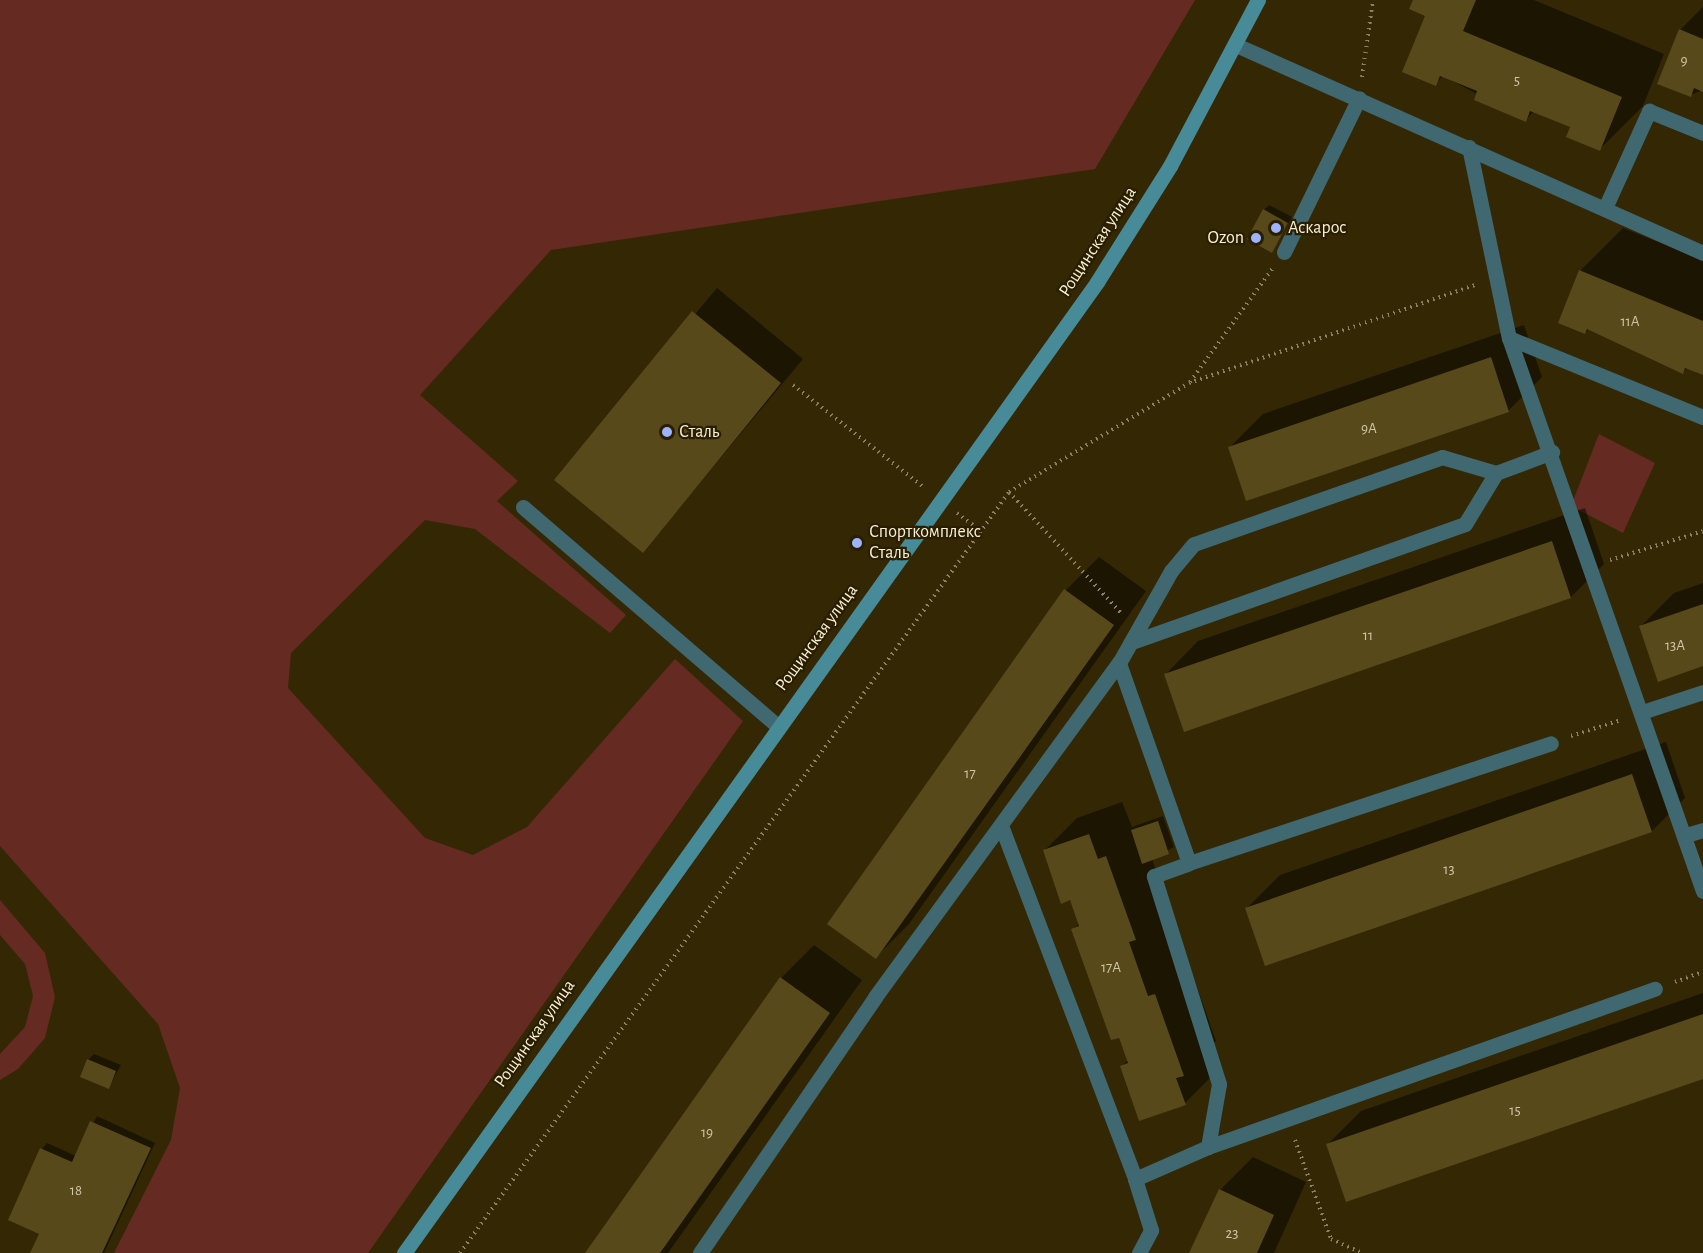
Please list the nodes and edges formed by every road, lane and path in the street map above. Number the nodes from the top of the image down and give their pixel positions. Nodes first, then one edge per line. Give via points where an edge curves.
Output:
1 (1258, 0) edge
2 (1373, 0) edge
3 (1236, 45) junction
4 (1359, 98) junction
5 (1703, 133) edge
6 (1469, 147) junction
7 (1605, 208) junction
8 (1284, 252) joint
9 (1703, 253) edge
10 (1496, 278) junction
11 (1509, 338) junction
12 (1189, 382) junction
13 (793, 385) dead end
14 (1703, 417) edge
15 (1552, 452) junction
16 (1496, 473) junction
17 (1009, 492) junction
18 (940, 500) junction
19 (523, 507) dead end
20 (981, 531) junction
21 (1703, 531) edge
22 (1592, 566) junction
23 (1135, 637) junction
24 (1119, 663) junction
25 (1703, 692) edge
26 (1642, 712) junction
27 (778, 726) junction
28 (1551, 743) joint
29 (1002, 828) junction
30 (1703, 830) edge
31 (1686, 836) junction
32 (1189, 863) junction
33 (1703, 891) edge
34 (1703, 972) edge
35 (1655, 988) joint
36 (1287, 1119) junction
37 (1208, 1148) junction
38 (1135, 1179) junction
39 (404, 1253) edge
40 (460, 1253) edge
41 (700, 1253) edge
42 (1139, 1253) edge
43 (1363, 1253) edge

1 - 3 main road, Рощинская улица
2 - 4 path
3 - 4 street
3 - 18 main road, Рощинская улица via 1170,166 1096,282
4 - 6 street
4 - 8 street
5 - 7 street via 1649,111
6 - 7 street
6 - 10 street
7 - 9 street
8 - 12 path
10 - 11 street
10 - 12 path
11 - 14 street
11 - 15 street
12 - 17 path
13 - 18 path
15 - 16 street
15 - 22 street
16 - 23 street via 1465,524
16 - 23 street via 1442,457 1194,544 1171,571
17 - 20 path
17 - 23 path
18 - 20 path
18 - 27 main road, Рощинская улица
19 - 27 street
20 - 40 path
21 - 22 path
22 - 26 street
23 - 24 street
24 - 29 street
24 - 32 street
25 - 26 street
26 - 28 path
26 - 31 street
27 - 39 main road, Рощинская улица
28 - 32 street
29 - 38 street
29 - 41 street via 875,998
30 - 31 street
31 - 33 street
32 - 37 street via 1154,876 1219,1084
34 - 35 path
35 - 36 street
36 - 37 street
36 - 43 path via 1331,1239
37 - 38 street
38 - 42 street via 1150,1230

